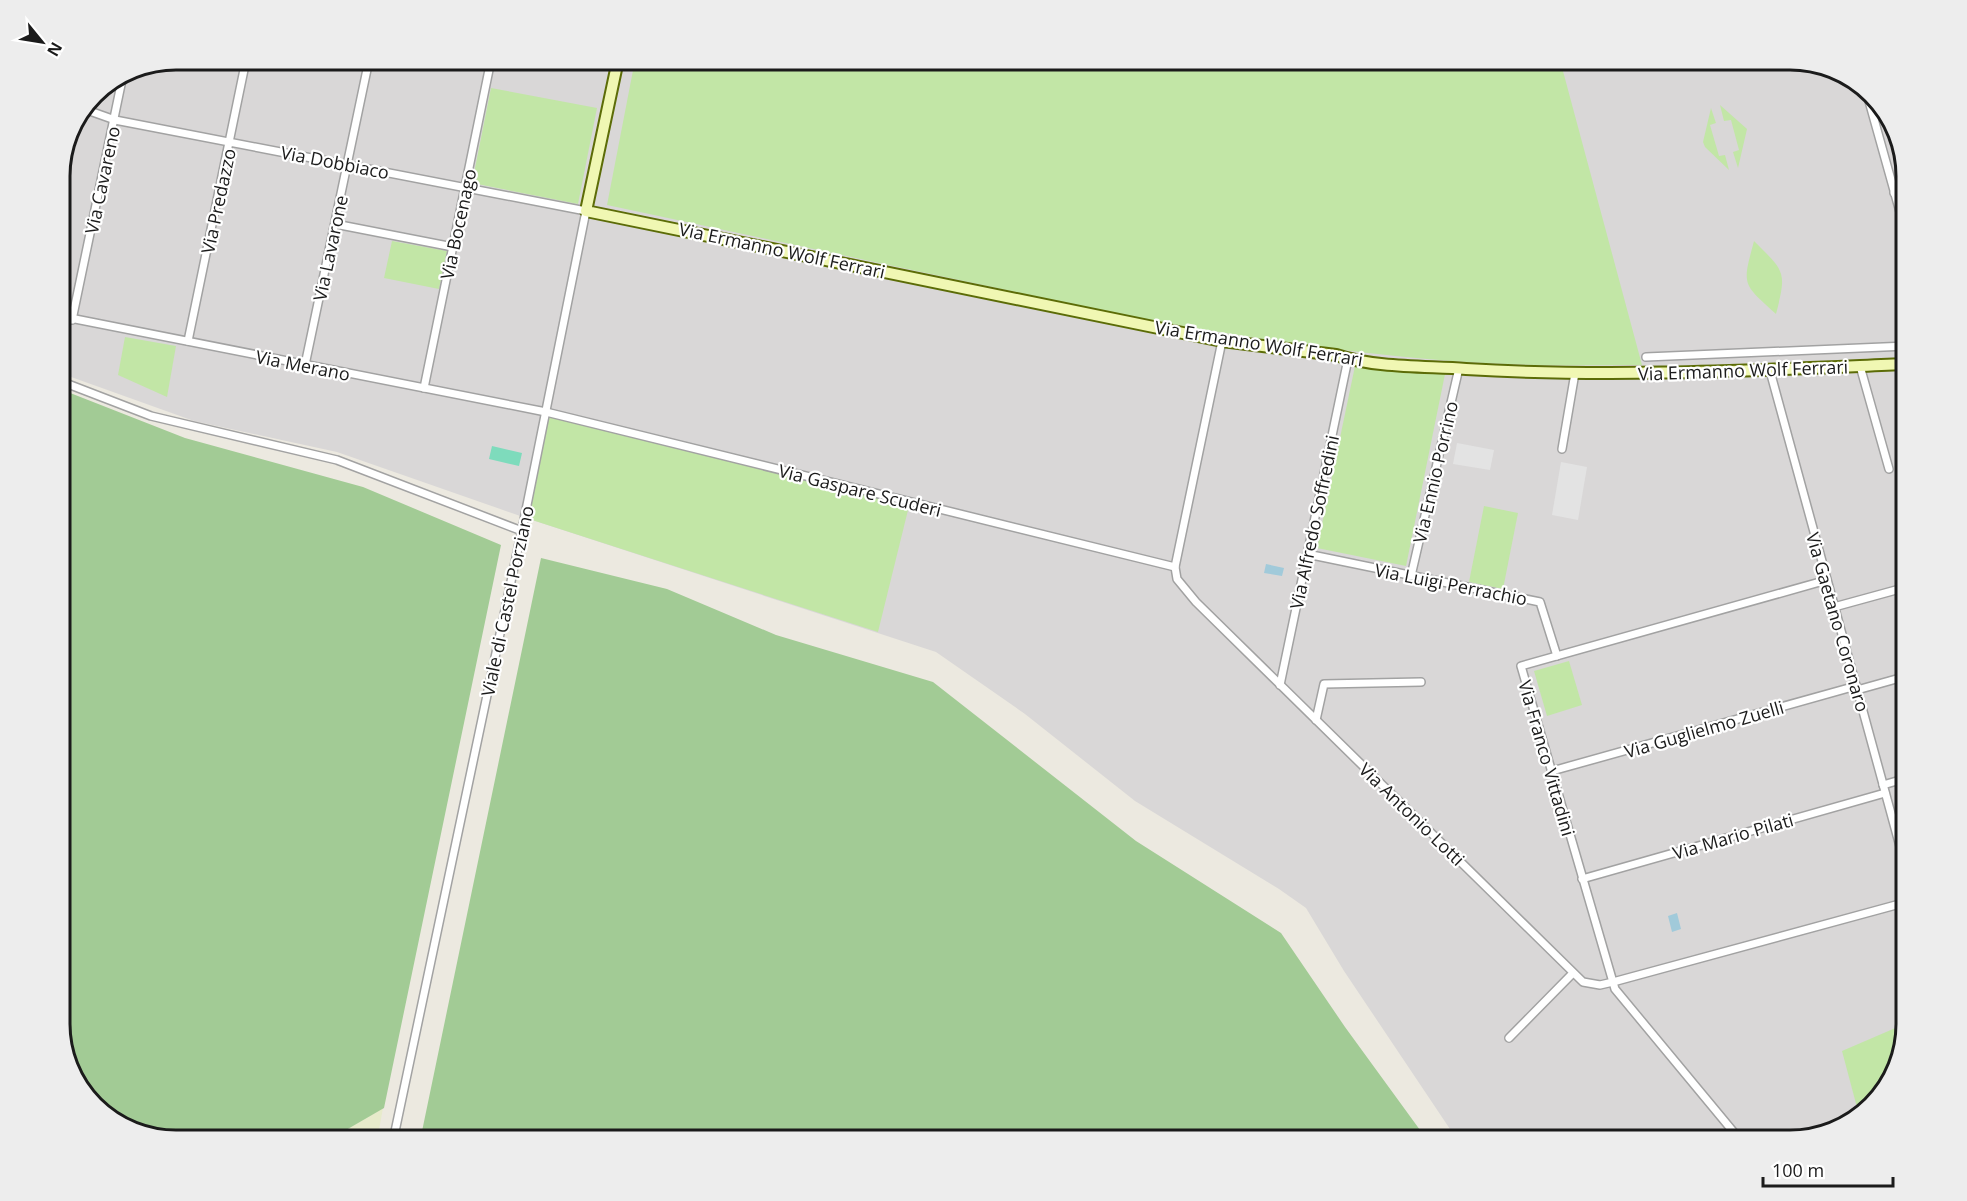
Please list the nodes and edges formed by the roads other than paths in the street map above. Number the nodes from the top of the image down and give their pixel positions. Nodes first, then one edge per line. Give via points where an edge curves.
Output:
1 (244, 70) edge
2 (367, 70) edge
3 (489, 70) edge
4 (616, 70) edge
5 (121, 86) edge
6 (1871, 108) edge
7 (92, 112) edge
8 (115, 120) junction
9 (230, 142) junction
10 (348, 164) junction
11 (465, 188) junction
12 (1894, 193) joint
13 (1896, 200) edge
14 (586, 211) junction
15 (335, 224) junction
16 (453, 247) junction
17 (72, 320) joint
18 (188, 341) junction
19 (1222, 341) junction
20 (1896, 346) edge
21 (1646, 357) dead end
22 (1348, 359) junction
23 (1896, 364) edge
24 (305, 366) junction
25 (1860, 366) junction
26 (1458, 368) junction
27 (1770, 371) junction
28 (1575, 373) junction
29 (71, 385) edge
30 (424, 388) junction
31 (546, 412) junction
32 (1562, 449) dead end
33 (1889, 469) dead end
34 (522, 531) junction
35 (1307, 554) junction
36 (1175, 567) junction
37 (1411, 576) junction
38 (1827, 580) junction
39 (1896, 590) edge
40 (1834, 607) junction
41 (1557, 656) junction
42 (1896, 679) edge
43 (1421, 682) dead end
44 (1280, 685) junction
45 (1857, 688) junction
46 (1316, 720) junction
47 (1552, 771) junction
48 (1896, 783) edge
49 (1884, 789) junction
50 (1896, 832) edge
51 (1582, 879) junction
52 (1896, 905) edge
53 (1573, 973) junction
54 (1613, 982) junction
55 (1509, 1038) dead end
56 (395, 1130) edge
57 (1732, 1130) edge

1 - 9 street, Via Predazzo
2 - 10 street, Via Lavarone
3 - 11 street, Via Bocenago
4 - 14 street, Viale di Castel Porziano
5 - 8 street, Via Cavareno
6 - 12 street
7 - 8 street, Via Dobbiaco
8 - 9 street, Via Dobbiaco
8 - 17 street, Via Cavareno
9 - 10 street, Via Dobbiaco
9 - 18 street, Via Predazzo
10 - 11 street, Via Dobbiaco
10 - 15 street, Via Lavarone
11 - 14 street, Via Dobbiaco
11 - 16 street, Via Bocenago
12 - 13 street
14 - 19 street, Via Ermanno Wolf Ferrari
14 - 31 street, Viale di Castel Porziano
15 - 16 street
15 - 24 street, Via Lavarone
16 - 30 street, Via Bocenago
17 - 18 street, Via Merano
18 - 24 street, Via Merano
19 - 22 street, Via Ermanno Wolf Ferrari
19 - 36 street
20 - 21 street, Via Ermanno Wolf Ferrari
22 - 26 street, Via Ermanno Wolf Ferrari
22 - 35 street, Via Alfredo Soffredini
23 - 25 street, Via Ermanno Wolf Ferrari
24 - 30 street, Via Merano
25 - 27 street, Via Ermanno Wolf Ferrari
25 - 33 street
26 - 28 street, Via Ermanno Wolf Ferrari
26 - 37 street, Via Ennio Porrino
27 - 28 street, Via Ermanno Wolf Ferrari
27 - 38 street, Via Gaetano Coronaro
28 - 32 street
29 - 34 street via 151,416 337,460
30 - 31 street, Via Merano
31 - 34 street, Viale di Castel Porziano
31 - 36 street, Via Gaspare Scuderi
34 - 56 street, Viale di Castel Porziano
35 - 37 street, Via Luigi Perrachio
35 - 44 street, Via Alfredo Soffredini
36 - 44 street, Via Antonio Lotti via 1177,579 1196,602
37 - 41 street, Via Luigi Perrachio via 1540,602
38 - 40 street, Via Gaetano Coronaro
38 - 41 street, Via Franco Vittadini
39 - 40 street
40 - 45 street, Via Gaetano Coronaro
41 - 47 street, Via Franco Vittadini via 1521,666
42 - 45 street, Via Guglielmo Zuelli
43 - 46 street via 1324,684
44 - 46 street, Via Antonio Lotti
45 - 47 street, Via Guglielmo Zuelli
45 - 49 street, Via Gaetano Coronaro
46 - 53 street, Via Antonio Lotti
47 - 51 street, Via Franco Vittadini
48 - 49 street, Via Mario Pilati
49 - 50 street, Via Gaetano Coronaro
49 - 51 street, Via Mario Pilati
51 - 54 street, Via Franco Vittadini
52 - 54 street, Via Antonio Lotti
53 - 54 street, Via Antonio Lotti via 1590,984
53 - 55 street
54 - 57 street, Via Franco Vittadini

